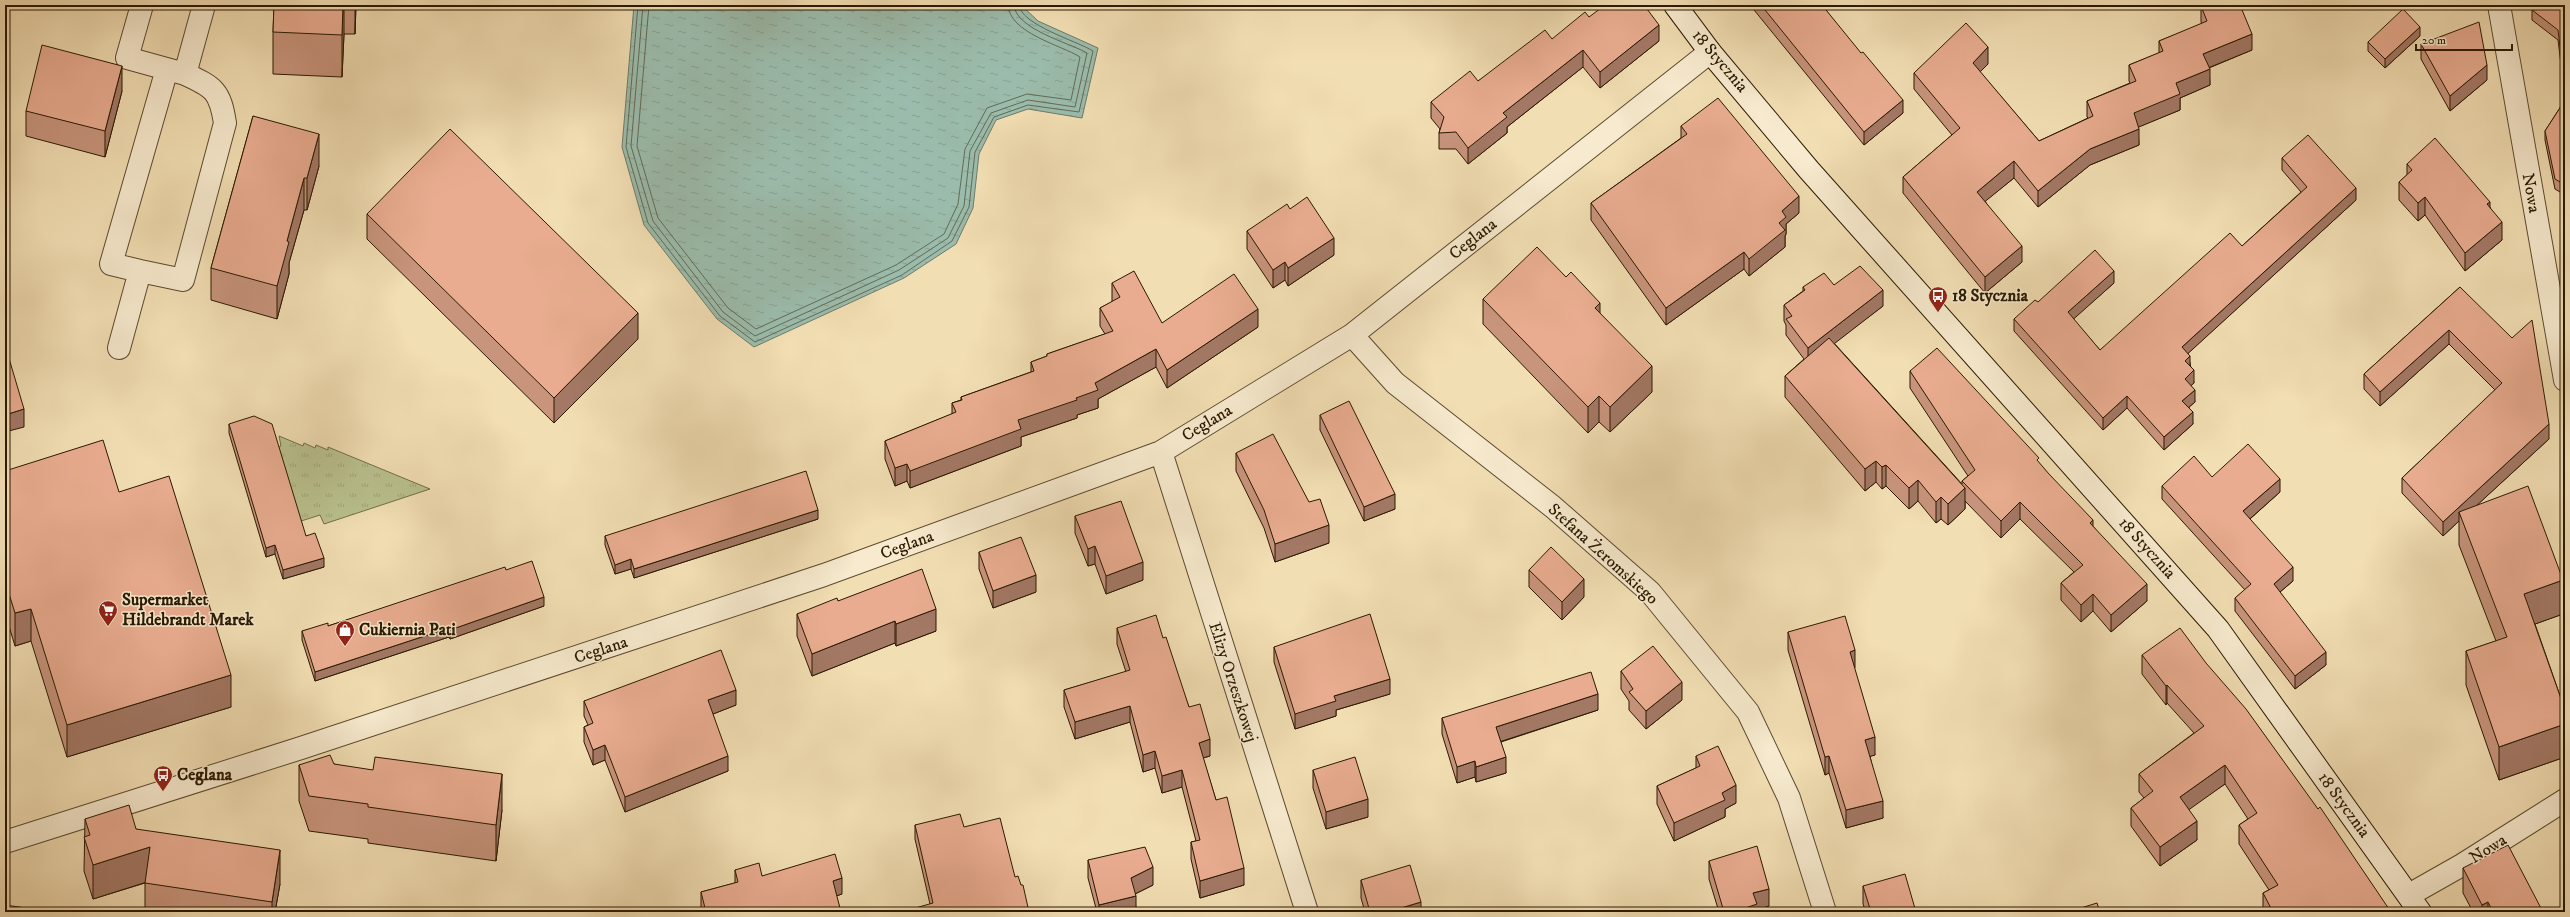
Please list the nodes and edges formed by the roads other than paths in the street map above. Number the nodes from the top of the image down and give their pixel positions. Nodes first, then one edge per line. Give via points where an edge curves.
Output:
1 (142, 5) edge
2 (204, 5) edge
3 (1675, 5) edge
4 (2499, 5) edge
5 (1710, 52) junction
6 (176, 71) junction
7 (140, 272) junction
8 (1352, 335) junction
9 (119, 348) dead end
10 (2565, 380) edge
11 (1161, 452) junction
12 (2565, 800) edge
13 (5, 842) edge
14 (2414, 903) edge
15 (1307, 912) edge
16 (1825, 912) edge

1 - 6 street via 127,58
2 - 6 street
3 - 5 street, 18 Stycznia
4 - 10 street, Nowa
5 - 8 street, Ceglana
5 - 14 street, 18 Stycznia via 1809,170 2218,629
6 - 7 street via 112,264
6 - 7 street via 207,84 221,100 225,123 183,280
7 - 9 street
8 - 11 street, Ceglana
8 - 16 street, Stefana Żeromskiego via 1395,383 1553,507 1650,592 1748,712 1789,798
11 - 13 street, Ceglana via 816,578
11 - 15 street, Elizy Orzeszkowej
12 - 14 street, Nowa via 2462,865

